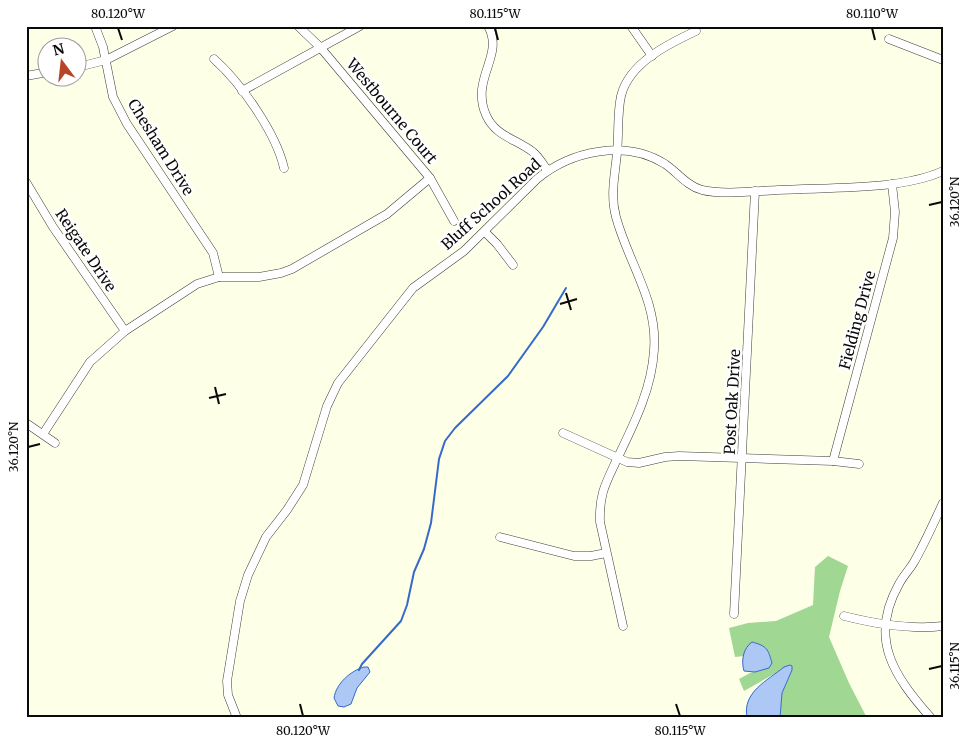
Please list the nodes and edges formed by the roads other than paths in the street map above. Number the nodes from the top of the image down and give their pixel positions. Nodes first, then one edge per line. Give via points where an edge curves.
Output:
1 (95, 26) edge
2 (173, 26) edge
3 (298, 26) edge
4 (360, 26) edge
5 (488, 26) edge
6 (631, 26) edge
7 (696, 31) dead end
8 (889, 39) dead end
9 (320, 48) junction
10 (652, 56) junction
11 (214, 59) dead end
12 (106, 60) junction
13 (943, 60) edge
14 (88, 64) edge
15 (242, 91) junction
16 (618, 152) junction
17 (284, 168) dead end
18 (547, 170) junction
19 (943, 171) edge
20 (430, 178) junction
21 (26, 182) edge
22 (892, 184) junction
23 (755, 191) junction
24 (454, 221) dead end
25 (485, 232) junction
26 (513, 264) dead end
27 (219, 277) junction
28 (125, 331) junction
29 (26, 424) edge
30 (563, 433) dead end
31 (43, 434) junction
32 (55, 443) dead end
33 (617, 458) junction
34 (743, 458) junction
35 (833, 461) junction
36 (859, 464) dead end
37 (943, 503) edge
38 (500, 537) dead end
39 (606, 553) junction
40 (734, 614) dead end
41 (844, 616) dead end
42 (884, 624) junction
43 (623, 626) dead end
44 (943, 626) edge
45 (236, 718) edge
46 (931, 718) edge

1 - 12 street, Chesham Drive
2 - 12 street
3 - 9 street, Westbourne Court
4 - 9 street
5 - 18 street via 493,51 480,93 487,117 498,133 533,152
6 - 10 street
7 - 10 street
8 - 13 street
9 - 15 street
9 - 20 street, Westbourne Court
10 - 16 street via 633,73 621,96
11 - 15 street
12 - 14 street
12 - 27 street, Chesham Drive via 113,97 127,124 213,253
15 - 17 street via 269,128
16 - 18 street, Bluff School Road via 581,154
16 - 23 street, Bluff School Road via 657,160 702,190
16 - 33 street via 613,206 645,291 655,336 648,385
18 - 25 street, Bluff School Road
19 - 22 street, Bluff School Road
20 - 24 street, Westbourne Court
20 - 27 street via 387,214 292,269 270,276
21 - 28 street, Reigate Drive via 53,228
22 - 23 street, Bluff School Road
22 - 35 street, Fielding Drive via 893,238
23 - 34 street, Post Oak Drive
25 - 26 street
25 - 45 street, Bluff School Road via 464,252 413,288 331,394 303,485 255,556 243,589 227,688
27 - 28 street via 197,284
28 - 31 street via 90,362
29 - 31 street
30 - 33 street
31 - 32 street
33 - 34 street via 639,463 679,456
33 - 39 street via 600,498 600,522
34 - 35 street
34 - 40 street, Post Oak Drive
35 - 36 street
37 - 42 street via 918,555 893,595
38 - 39 street via 574,556
39 - 43 street
41 - 42 street
42 - 44 street
42 - 46 street via 888,650 899,679

